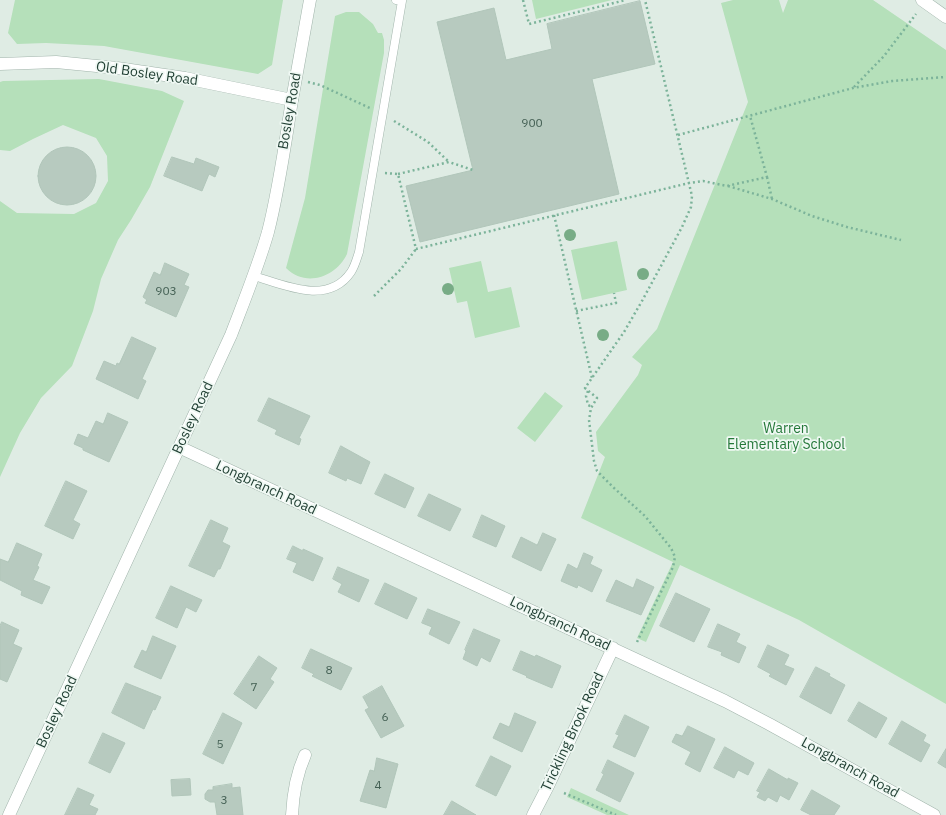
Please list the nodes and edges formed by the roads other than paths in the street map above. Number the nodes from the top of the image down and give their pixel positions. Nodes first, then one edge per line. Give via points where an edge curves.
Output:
1 (310, 0) edge
2 (396, 0) edge
3 (923, 1) edge
4 (946, 17) edge
5 (0, 64) edge
6 (292, 100) junction
7 (254, 276) junction
8 (179, 447) junction
9 (613, 648) junction
10 (304, 755) dead end
11 (9, 815) edge
12 (292, 815) edge
13 (533, 815) edge
14 (934, 815) edge

1 - 6 street, Bosley Road
2 - 7 lane via 402,1 359,252 352,272 341,283 318,292 299,290
3 - 4 street
5 - 6 street, Old Bosley Road via 56,62 117,68 184,78
6 - 7 street, Bosley Road via 268,232
7 - 8 street, Bosley Road via 231,335
8 - 9 street, Longbranch Road
8 - 11 street, Bosley Road
9 - 13 street, Trickling Brook Road
9 - 14 street, Longbranch Road via 725,701
10 - 12 street via 292,795

